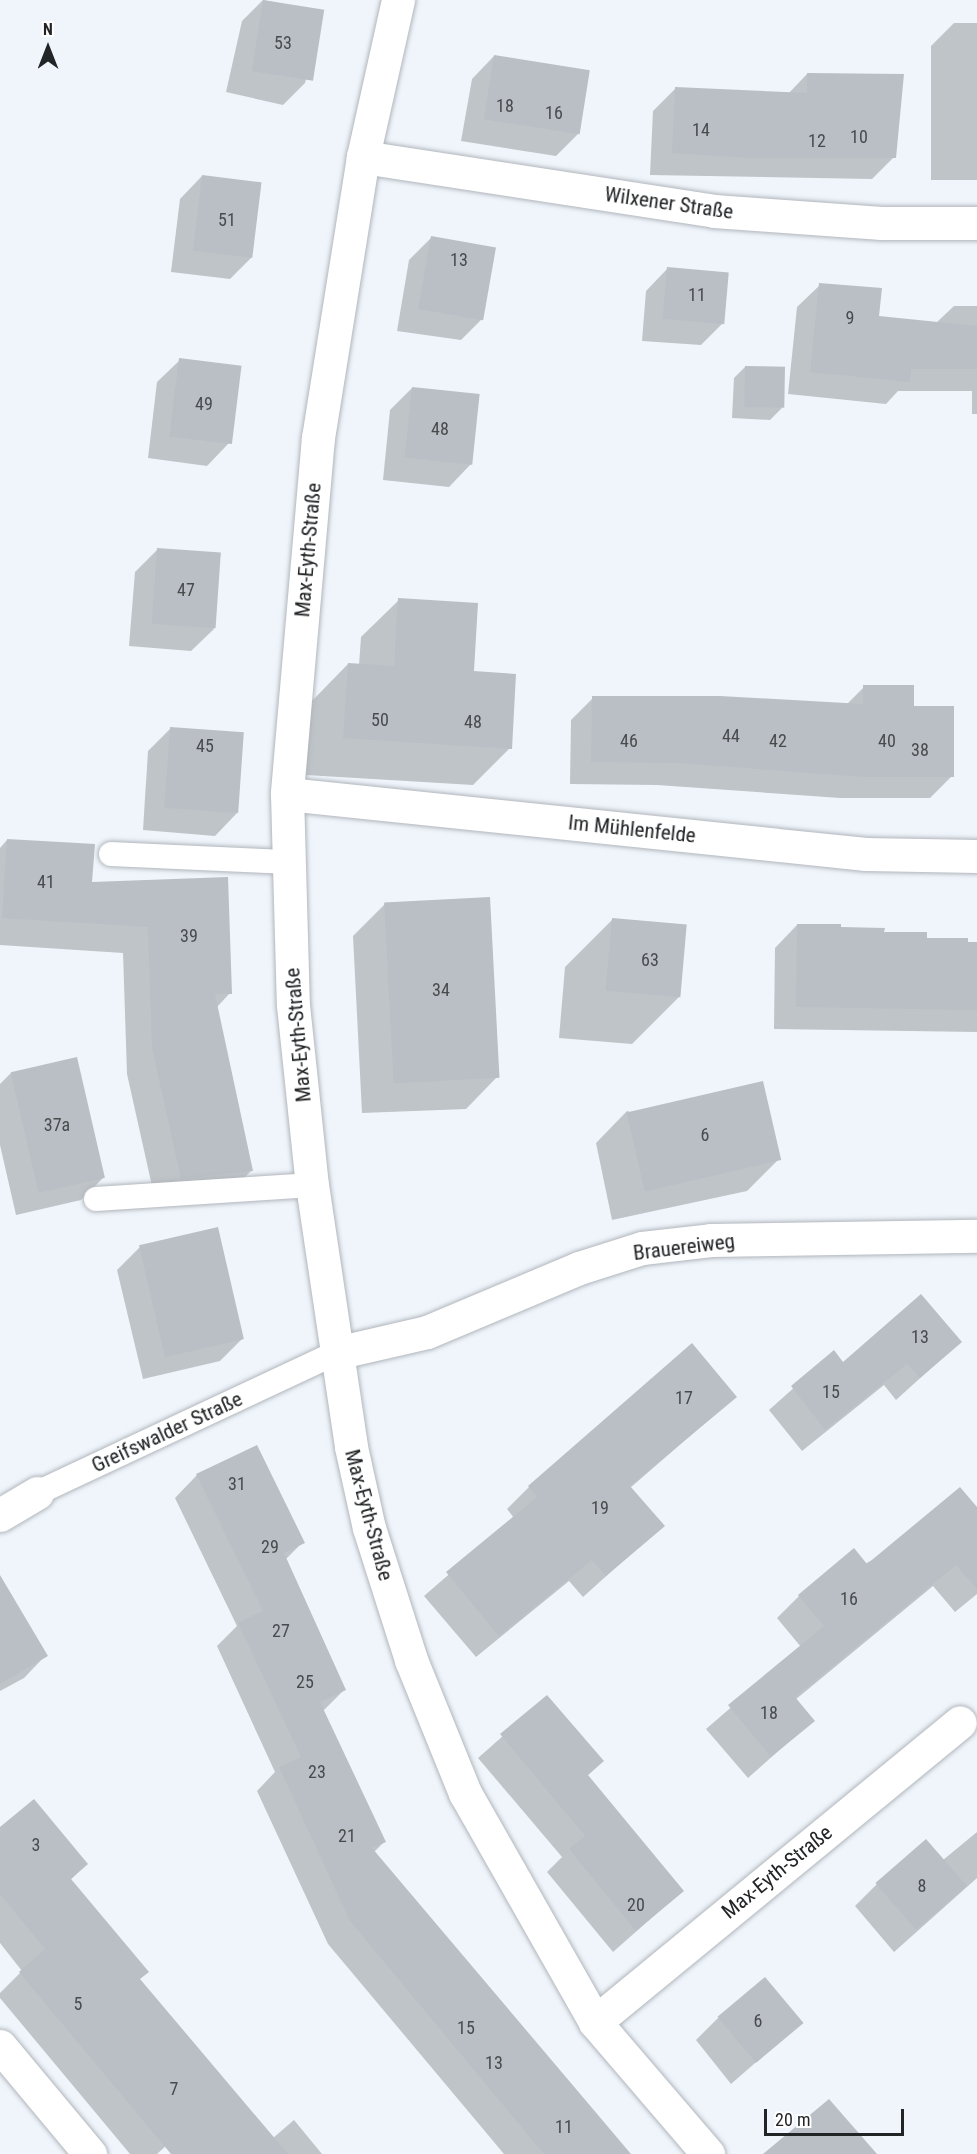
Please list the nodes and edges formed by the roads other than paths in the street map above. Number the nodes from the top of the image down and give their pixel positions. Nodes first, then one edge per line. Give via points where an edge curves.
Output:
1 (394, 1) edge
2 (363, 157) junction
3 (977, 223) edge
4 (287, 794) junction
5 (111, 854) dead end
6 (977, 856) edge
7 (289, 862) junction
8 (312, 1185) junction
9 (96, 1199) dead end
10 (977, 1236) edge
11 (336, 1353) junction
12 (37, 1493) joint
13 (0, 1515) edge
14 (960, 1722) dead end
15 (595, 2022) junction
16 (0, 2046) edge
17 (90, 2154) edge
18 (708, 2154) edge

1 - 2 street, Max-Eyth-Straße
2 - 3 street, Wilxener Straße via 714,211 882,223
2 - 4 street, Max-Eyth-Straße via 318,437
4 - 6 street, Im Mühlenfelde via 866,854
4 - 7 street, Max-Eyth-Straße
5 - 7 lane
7 - 8 street, Max-Eyth-Straße via 293,1005
8 - 9 lane
8 - 11 street, Max-Eyth-Straße
10 - 11 street, Brauereiweg via 711,1240 642,1248 579,1268 427,1332
11 - 12 lane, Greifswalder Straße
11 - 15 street, Max-Eyth-Straße via 369,1528 411,1660 465,1793
12 - 13 street, Greifswalder Straße
14 - 15 street, Max-Eyth-Straße
15 - 18 street, Max-Eyth-Straße
16 - 17 street

